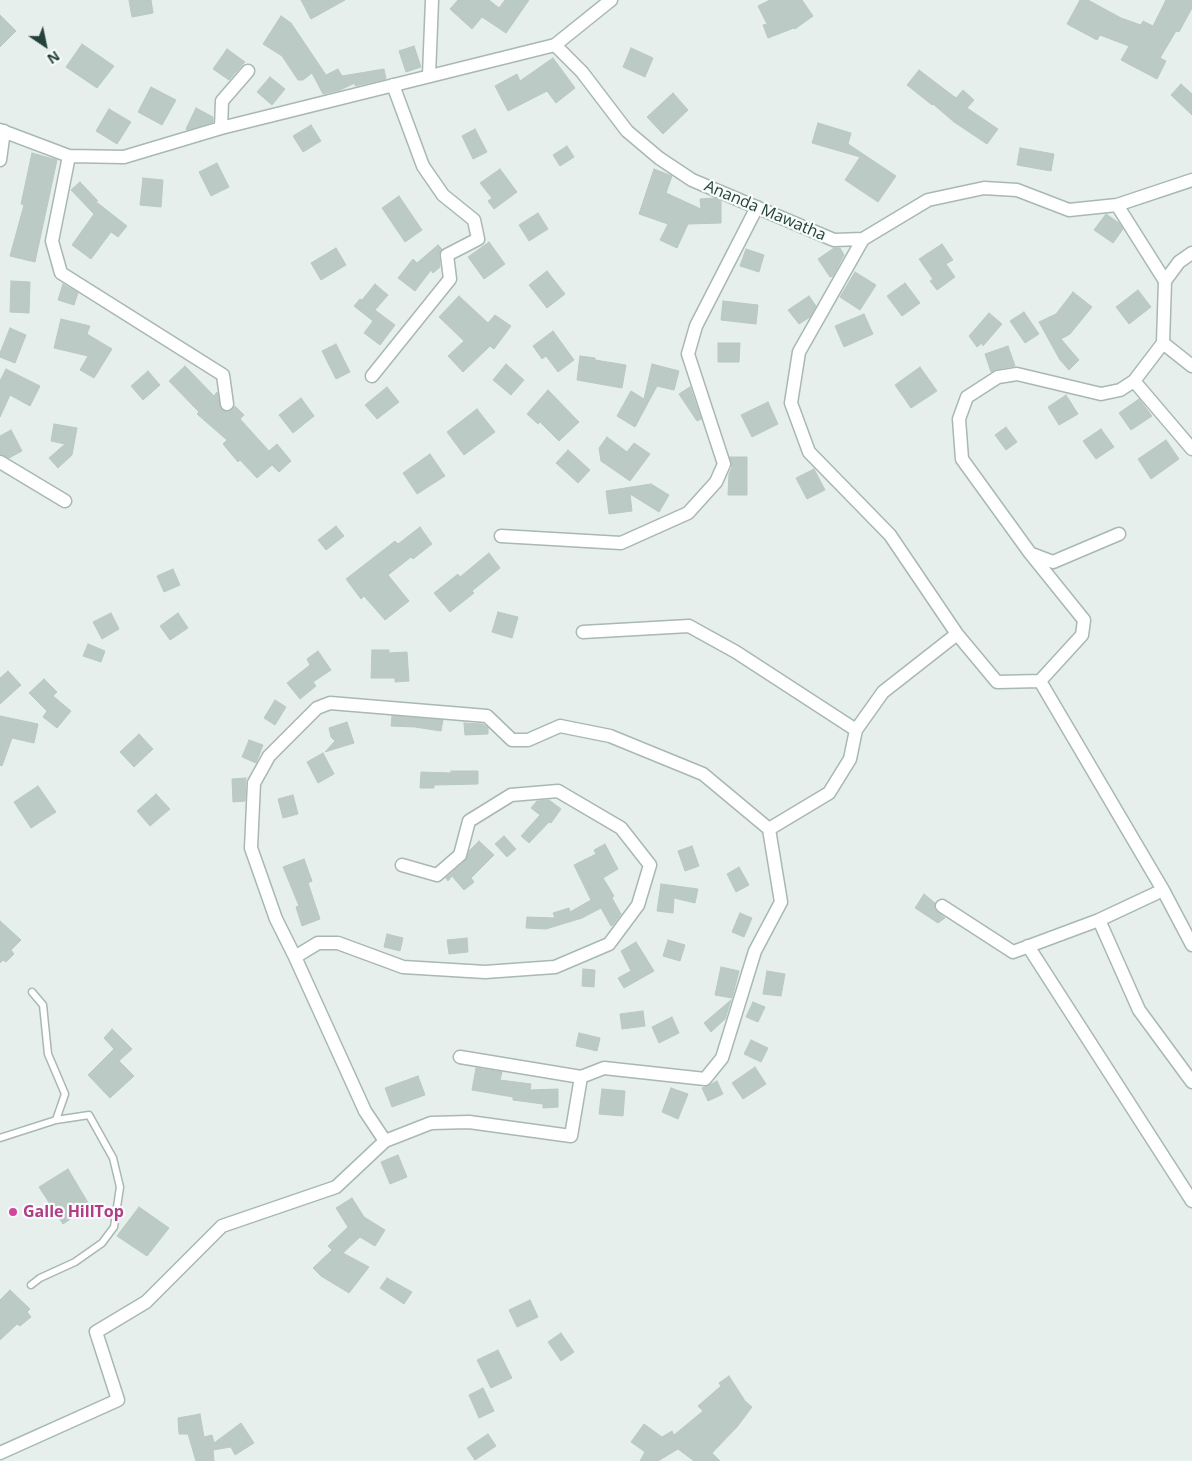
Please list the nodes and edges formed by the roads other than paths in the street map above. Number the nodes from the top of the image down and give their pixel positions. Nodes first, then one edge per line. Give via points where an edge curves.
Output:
1 (432, 0) edge
2 (611, 0) edge
3 (555, 45) junction
4 (248, 71) dead end
5 (429, 76) junction
6 (393, 85) junction
7 (221, 128) junction
8 (2, 131) edge
9 (69, 156) junction
10 (0, 160) edge
11 (1192, 180) edge
12 (1117, 205) junction
13 (756, 207) junction
14 (863, 239) junction
15 (1192, 253) edge
16 (1165, 281) junction
17 (1163, 343) junction
18 (1192, 366) edge
19 (372, 376) dead end
20 (1134, 381) junction
21 (227, 404) dead end
22 (1192, 449) edge
23 (0, 462) edge
24 (65, 501) dead end
25 (1119, 534) dead end
26 (501, 536) dead end
27 (1030, 553) junction
28 (583, 632) dead end
29 (957, 634) junction
30 (1040, 680) junction
31 (856, 730) junction
32 (768, 829) junction
33 (402, 865) dead end
34 (1163, 890) junction
35 (942, 906) dead end
36 (1099, 920) junction
37 (1192, 945) edge
38 (1028, 946) junction
39 (295, 957) junction
40 (32, 992) dead end
41 (460, 1057) dead end
42 (581, 1077) junction
43 (1192, 1082) edge
44 (56, 1120) junction
45 (0, 1138) edge
46 (385, 1141) junction
47 (1192, 1201) edge
48 (32, 1285) dead end
49 (0, 1453) edge

1 - 5 street
2 - 3 street
3 - 5 street
3 - 13 street, Ananda Mawatha via 582,72 627,131 659,158 692,180
4 - 7 street via 222,101
5 - 6 street
6 - 7 street
6 - 19 street via 423,166 443,195 474,220 478,239 447,255 450,279
7 - 9 street via 124,157
8 - 9 street
8 - 10 street
9 - 21 street via 52,241 61,273 223,375
11 - 12 street, Ananda Mawatha
12 - 14 street, Ananda Mawatha via 1070,210 1017,190 984,188 928,200
12 - 16 street
13 - 14 street, Ananda Mawatha via 834,240
13 - 26 street via 696,326 688,354 724,464 716,482 688,513 621,543
14 - 29 street via 799,352 791,403 809,452 890,535
15 - 16 street via 1179,262
16 - 17 street
17 - 18 street
17 - 20 street
20 - 22 street
20 - 27 street via 1120,390 1101,394 1017,374 998,377 967,397 959,419 962,459
23 - 24 street
25 - 27 street via 1053,562
27 - 30 street via 1084,620 1082,635
28 - 31 street via 690,626
29 - 30 street via 997,682
29 - 31 street via 882,692
30 - 34 street
31 - 32 street via 850,759 829,793
32 - 39 street via 703,774 610,736 560,726 528,740 512,740 486,716 330,703 317,708 269,756 254,782 251,848 276,919
32 - 42 street via 781,902 755,951 722,1058 705,1078 604,1068
33 - 39 street via 437,875 460,855 470,822 511,795 558,790 621,828 650,865 638,905 610,944 555,967 485,972 404,967 338,943 318,943
34 - 36 street
34 - 37 street
35 - 38 street via 1012,952
36 - 38 street
36 - 43 street via 1139,1010
38 - 47 street
39 - 46 street via 365,1111
40 - 44 lane via 43,1005 48,1054 65,1094
41 - 42 street
42 - 46 street via 571,1136 469,1122 432,1123
44 - 45 lane
44 - 48 lane via 89,1115 113,1158 120,1187 114,1227 102,1243
46 - 49 street via 336,1187 222,1226 146,1302 96,1332 118,1400

